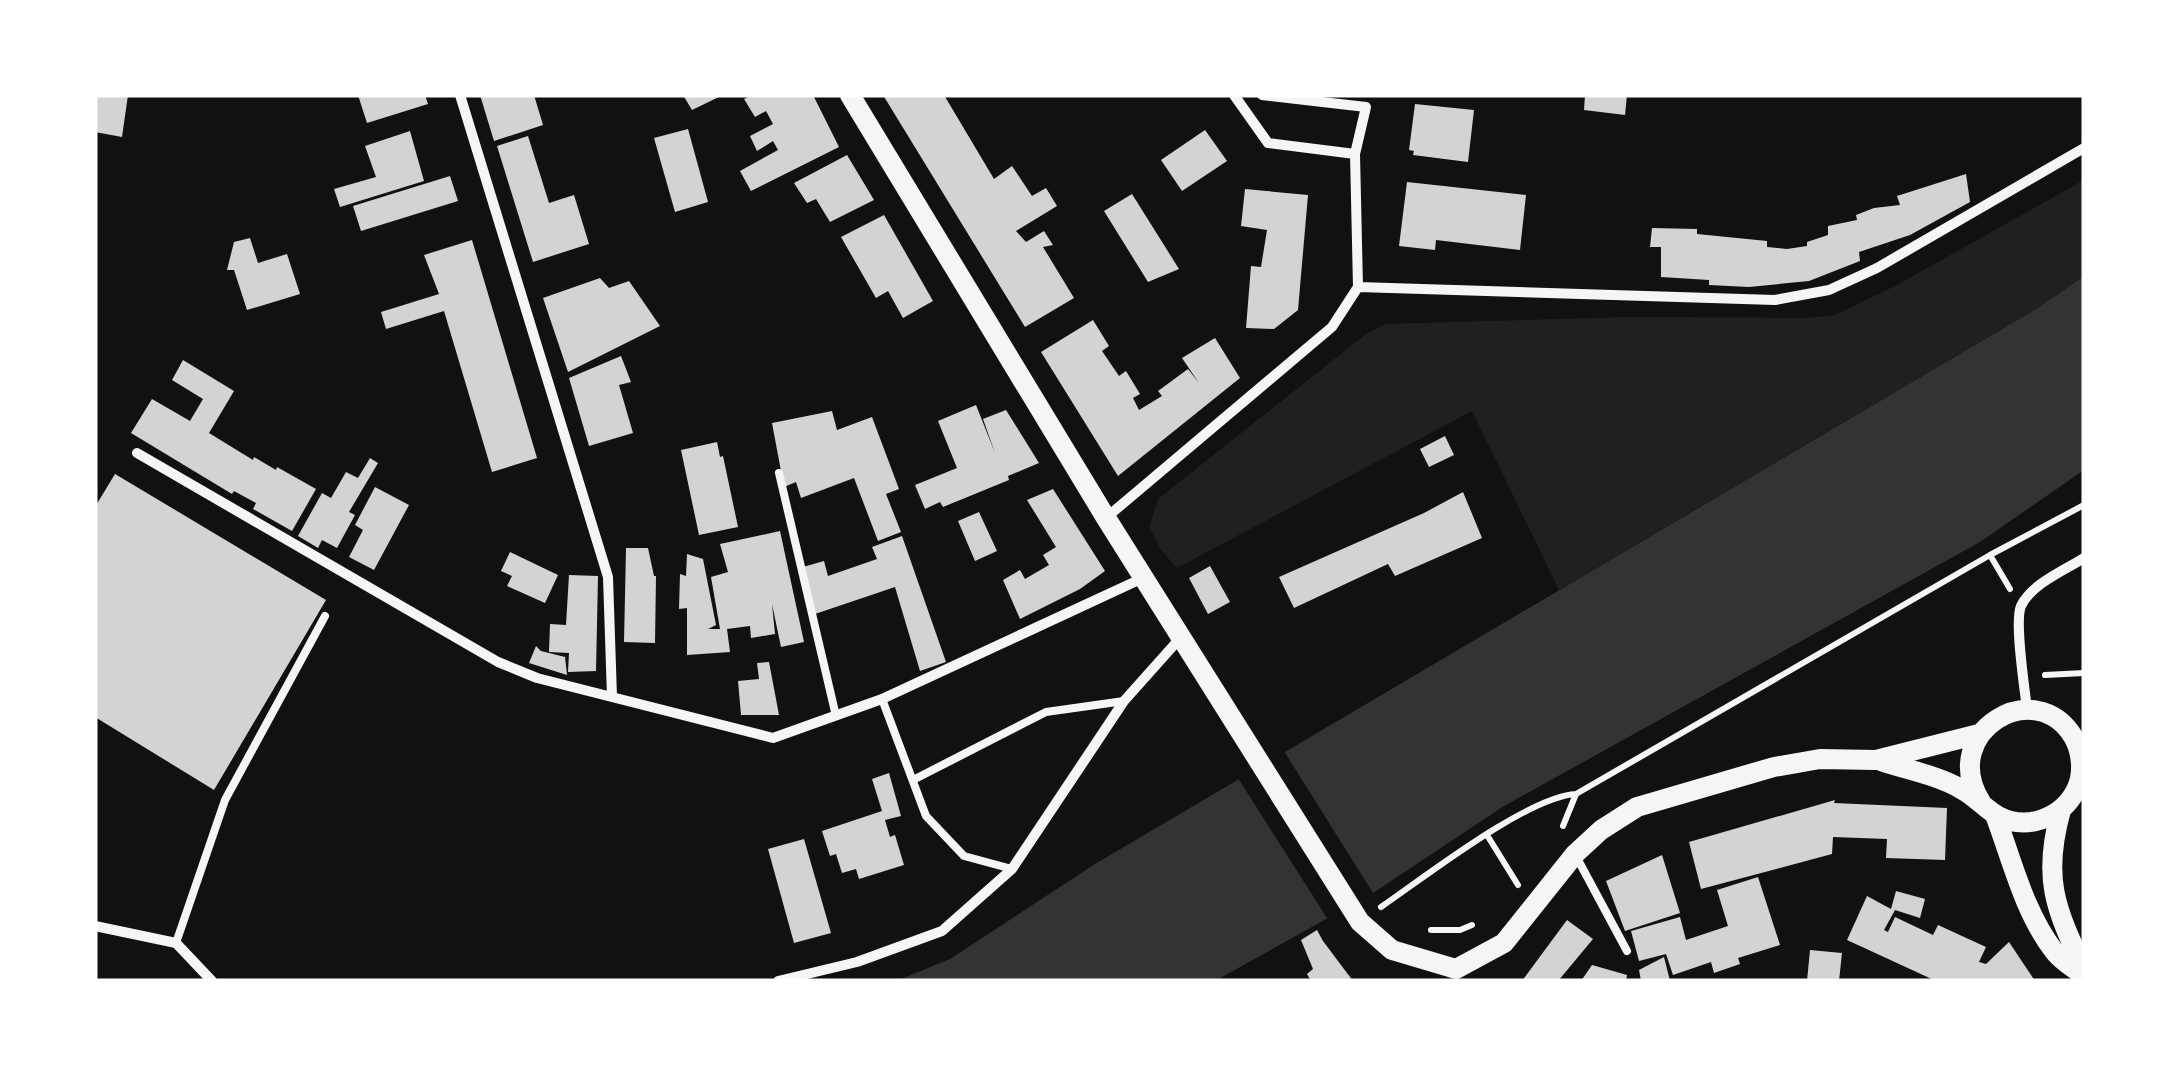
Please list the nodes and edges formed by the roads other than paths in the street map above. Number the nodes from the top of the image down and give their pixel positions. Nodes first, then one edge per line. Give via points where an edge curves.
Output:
1 (460, 95) edge
2 (850, 95) edge
3 (1234, 95) edge
4 (1262, 95) edge
5 (2084, 148) edge
6 (1354, 154) junction
7 (1358, 287) junction
8 (137, 453) dead end
9 (779, 473) dead end
10 (1106, 518) junction
11 (2084, 558) edge
12 (1144, 578) junction
13 (325, 616) dead end
14 (1182, 636) junction
15 (612, 697) junction
16 (882, 699) junction
17 (1124, 701) junction
18 (2027, 710) junction
19 (836, 716) junction
20 (1979, 734) junction
21 (1876, 760) junction
22 (913, 780) junction
23 (2082, 780) edge
24 (1988, 808) junction
25 (2061, 810) junction
26 (1575, 854) junction
27 (1012, 868) junction
28 (95, 926) edge
29 (176, 943) junction
30 (1626, 951) dead end
31 (2084, 972) edge
32 (1456, 975) edge
33 (212, 981) edge
34 (778, 981) edge

1 - 15 street via 608,577
2 - 10 main road
3 - 6 street via 1268,143
4 - 6 street via 1366,106
5 - 7 street via 1828,290 1775,300
6 - 7 street
7 - 10 street via 1332,327
8 - 15 street via 498,662
9 - 19 lane
10 - 12 main road
11 - 18 street via 2020,607
12 - 14 main road
12 - 16 street
13 - 29 lane via 225,800
14 - 17 street
14 - 32 main road via 1355,914 1392,950
15 - 19 street via 773,738
16 - 19 street
16 - 22 lane
17 - 22 lane via 1046,712
17 - 27 street
18 - 20 main road via 2008,712
18 - 23 main road via 2066,722 2078,746
20 - 21 main road
20 - 24 main road via 1969,772
21 - 24 main road via 1942,781
21 - 26 main road via 1820,758 1774,767 1637,808
22 - 27 lane via 926,816 964,856
23 - 25 main road
24 - 25 main road via 2029,823
24 - 31 main road via 2042,932 2056,954
25 - 31 main road via 2052,884
26 - 30 lane
26 - 32 main road via 1504,944
27 - 34 street via 942,931 858,962
28 - 29 street
29 - 33 street

